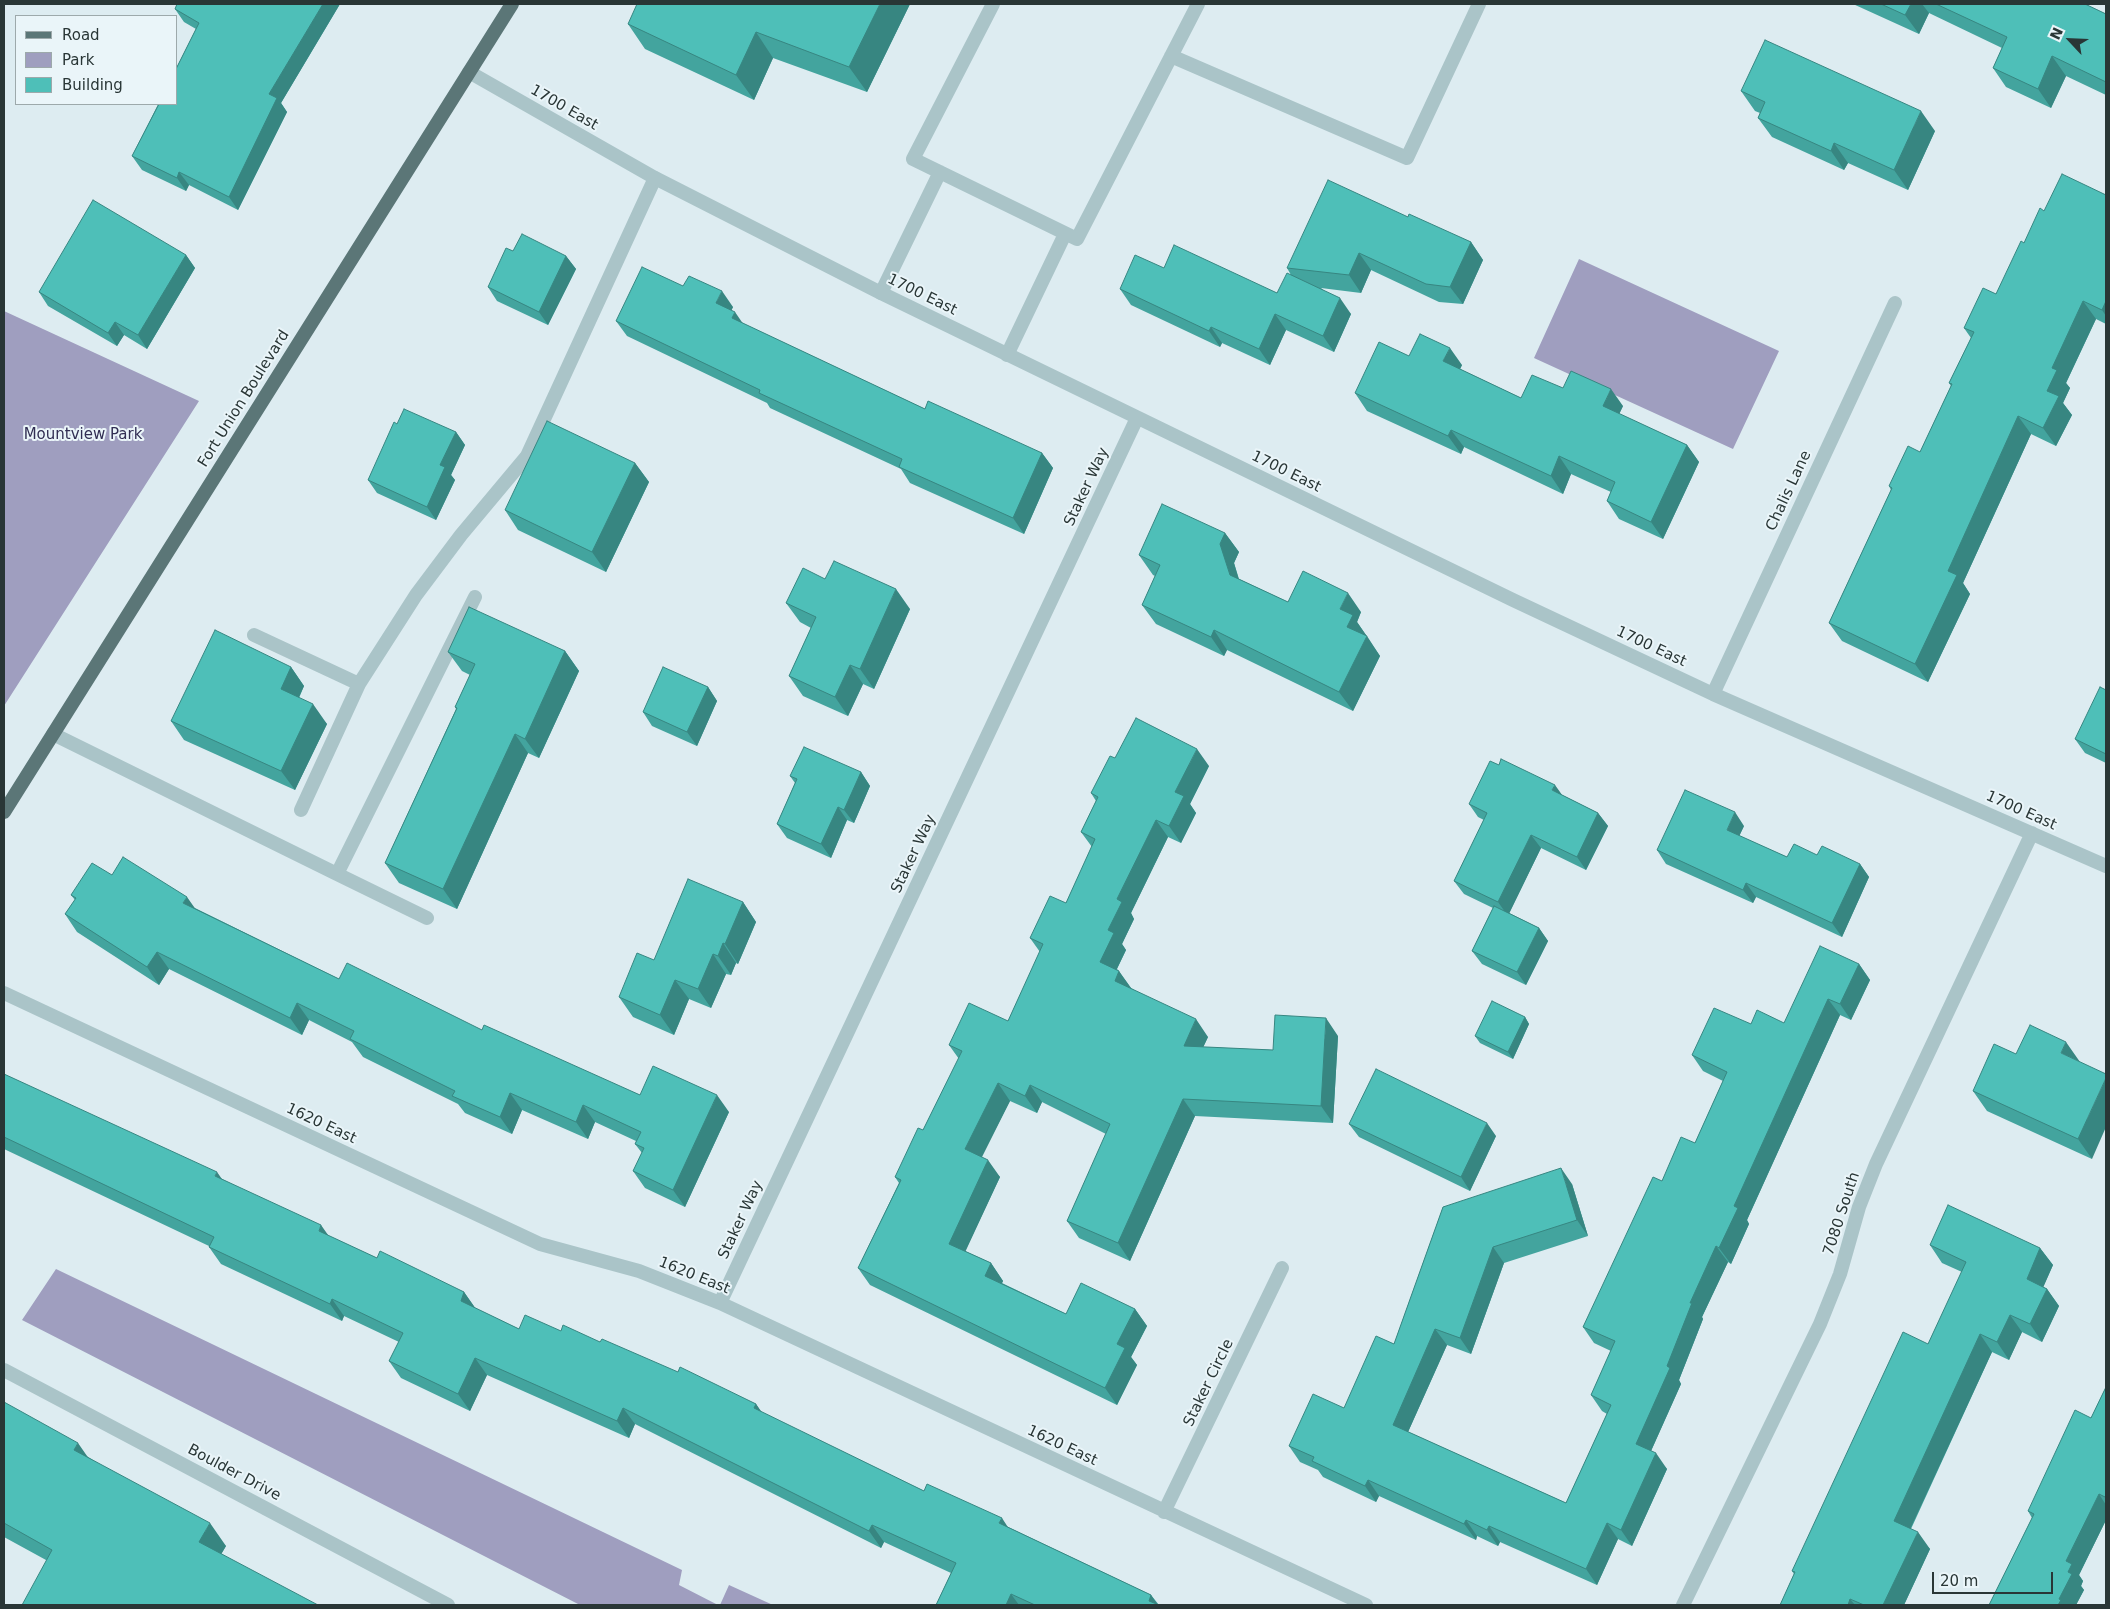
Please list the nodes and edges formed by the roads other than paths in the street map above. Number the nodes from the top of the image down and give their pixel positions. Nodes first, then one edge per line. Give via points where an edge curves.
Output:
1 (512, 4) edge
2 (993, 4) edge
3 (1198, 4) edge
4 (1479, 4) edge
5 (1171, 56) junction
6 (469, 72) junction
7 (940, 172) junction
8 (655, 178) junction
9 (1065, 234) junction
10 (881, 293) junction
11 (1895, 303) dead end
12 (1007, 355) junction
13 (1138, 418) junction
14 (475, 597) dead end
15 (254, 635) dead end
16 (359, 684) junction
17 (1713, 694) junction
18 (53, 734) junction
19 (301, 810) dead end
20 (4, 812) edge
21 (2032, 833) junction
22 (2106, 866) edge
23 (336, 874) junction
24 (427, 918) dead end
25 (4, 993) edge
26 (1282, 1268) dead end
27 (720, 1303) junction
28 (4, 1370) edge
29 (1164, 1512) junction
30 (448, 1605) edge
31 (1366, 1605) edge
32 (1683, 1605) edge

1 - 6 main road, Fort Union Boulevard
2 - 7 street via 913,159
3 - 5 street
4 - 5 street via 1407,158
5 - 9 street via 1077,239
6 - 8 street, 1700 East
6 - 18 main road, Fort Union Boulevard
7 - 9 street
7 - 10 street
8 - 10 street, 1700 East
8 - 16 street via 527,456 461,534 416,594
9 - 12 street
10 - 12 street, 1700 East
11 - 17 street, Chalis Lane
12 - 13 street, 1700 East
13 - 17 street, 1700 East
13 - 27 street, Staker Way
14 - 23 street
15 - 16 street
16 - 19 street
17 - 21 street, 1700 East
18 - 20 main road, Fort Union Boulevard
18 - 23 street
21 - 22 street, 1700 East
21 - 32 street, 7080 South via 1876,1164 1820,1324
23 - 24 street
25 - 27 street, 1620 East via 540,1244 639,1271
26 - 29 street, Staker Circle
27 - 29 street, 1620 East
28 - 30 street, Boulder Drive
29 - 31 street, 1620 East

